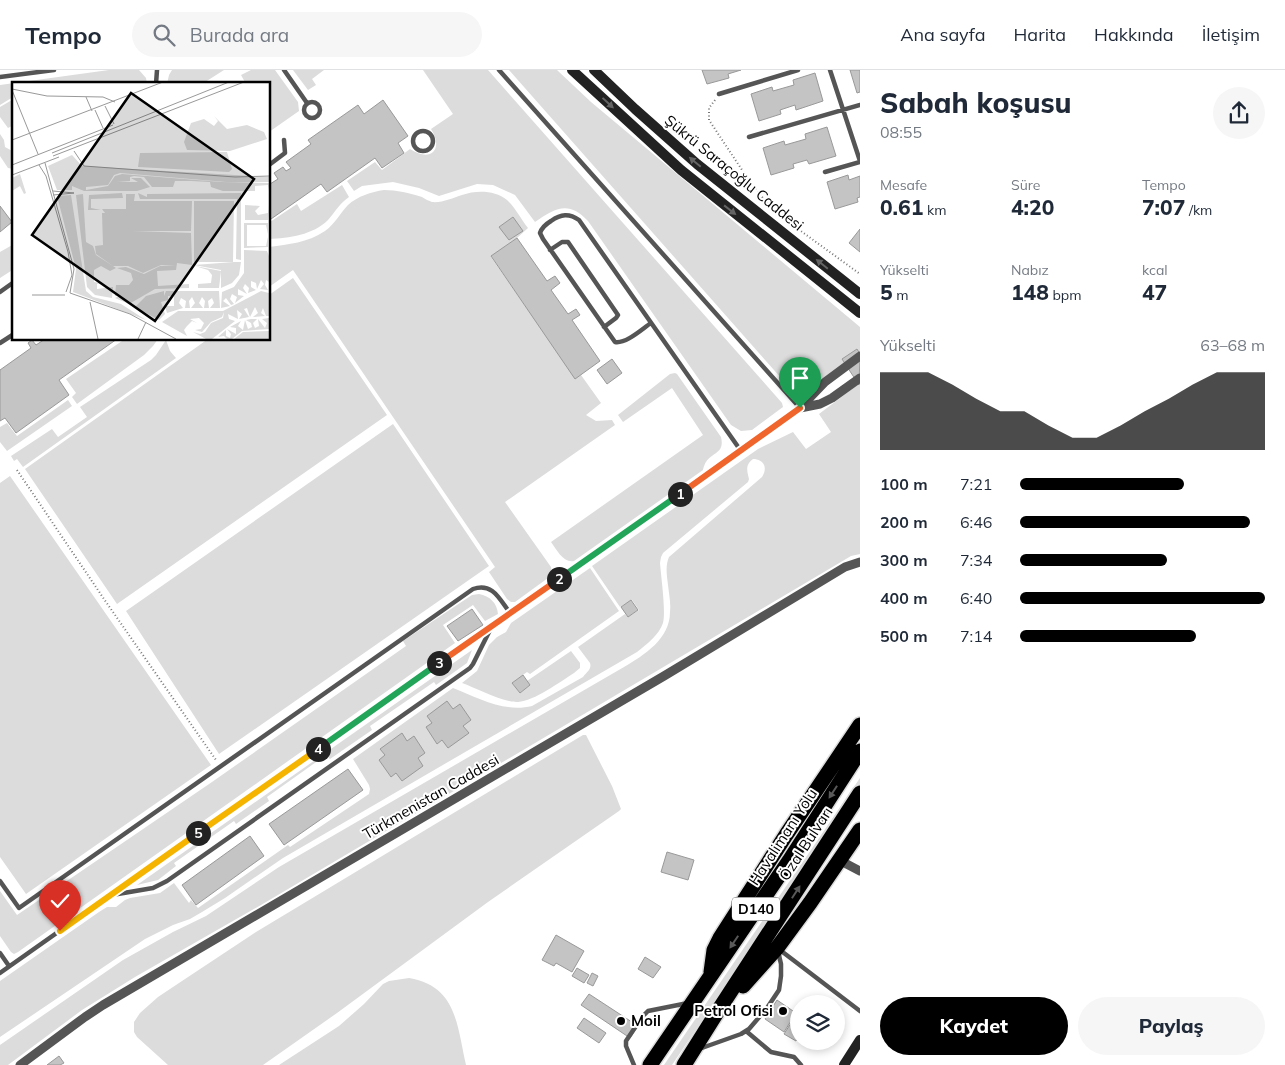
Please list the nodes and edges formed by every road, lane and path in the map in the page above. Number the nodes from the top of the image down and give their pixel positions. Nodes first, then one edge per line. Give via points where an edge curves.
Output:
1 (54, 70) edge
2 (284, 70) edge
3 (499, 70) edge
4 (572, 70) edge
5 (594, 70) edge
6 (798, 70) edge
7 (830, 70) edge
8 (0, 77) edge
9 (719, 94) joint
10 (307, 103) dead end
11 (860, 105) edge
12 (843, 110) junction
13 (417, 132) joint
14 (749, 137) dead end
15 (284, 140) dead end
16 (860, 162) edge
17 (270, 164) edge
18 (826, 172) dead end
19 (550, 250) junction
20 (860, 274) edge
21 (12, 283) edge
22 (0, 292) edge
23 (860, 294) edge
24 (860, 313) edge
25 (651, 323) junction
26 (604, 326) junction
27 (12, 335) edge
28 (0, 343) edge
29 (860, 356) edge
30 (860, 378) edge
31 (800, 408) junction
32 (741, 451) junction
33 (17, 470) dead end
34 (860, 562) edge
35 (510, 613) junction
36 (493, 625) junction
37 (860, 725) edge
38 (860, 751) edge
39 (221, 766) junction
40 (860, 793) edge
41 (860, 830) edge
42 (839, 860) junction
43 (860, 871) edge
44 (0, 881) edge
45 (110, 895) junction
46 (777, 948) junction
47 (0, 953) edge
48 (9, 966) junction
49 (0, 972) edge
50 (711, 975) junction
51 (692, 1002) junction
52 (860, 1011) edge
53 (716, 1014) junction
54 (746, 1031) junction
55 (860, 1040) edge
56 (692, 1052) junction
57 (20, 1065) edge
58 (634, 1065) edge
59 (650, 1065) edge
60 (684, 1065) edge
61 (801, 1065) edge
62 (844, 1065) edge

1 - 8 lane
2 - 10 lane
3 - 31 lane
4 -> 24 street via 681,170
23 -> 5 street, Şükrü Saraçoğlu Caddesi via 697,164
6 - 9 lane
7 - 12 lane
9 - 20 path via 709,108 709,120 772,210
11 - 12 lane
12 - 14 lane
12 - 16 lane
13 - 13 lane via 413,137 414,147 422,152 428,150 433,144 432,137 424,131
15 - 17 lane via 285,153
16 - 18 lane
19 - 25 lane via 540,233 542,227 563,215 575,217
19 - 26 lane
19 - 26 lane via 564,241 568,242 618,316
21 - 22 lane
25 - 26 lane via 620,342 615,342
25 - 32 lane
27 - 28 lane
29 - 31 street via 825,382
30 - 31 street via 820,404
31 - 32 lane
32 - 35 lane
33 - 39 path
34 - 57 street, Türkmenistan Caddesi via 845,567 99,1007
35 - 36 lane
35 - 39 lane via 490,589 473,589
36 - 45 lane
36 - 45 lane via 470,668 167,881 153,888
37 - 50 highway via 720,938 714,950
38 -> 50 highway, Havalimanı Yolu / D140
39 - 44 lane via 19,908
53 -> 40 highway, Özal Bulvarı / D140
41 - 42 highway
42 - 43 street
42 - 46 highway
45 - 48 lane
46 - 52 lane
46 - 53 highway
46 - 54 lane via 781,964 779,990
47 - 48 lane
48 - 49 lane
50 - 51 highway, Havalimanı Yolu / D140
51 - 58 lane via 648,1011 626,1041
51 - 59 highway, Havalimanı Yolu / D140
53 - 56 highway, Özal Bulvarı / D140
54 - 56 lane
54 - 61 lane via 771,1052 794,1057
55 - 62 street
56 - 60 highway, Özal Bulvarı / D140

